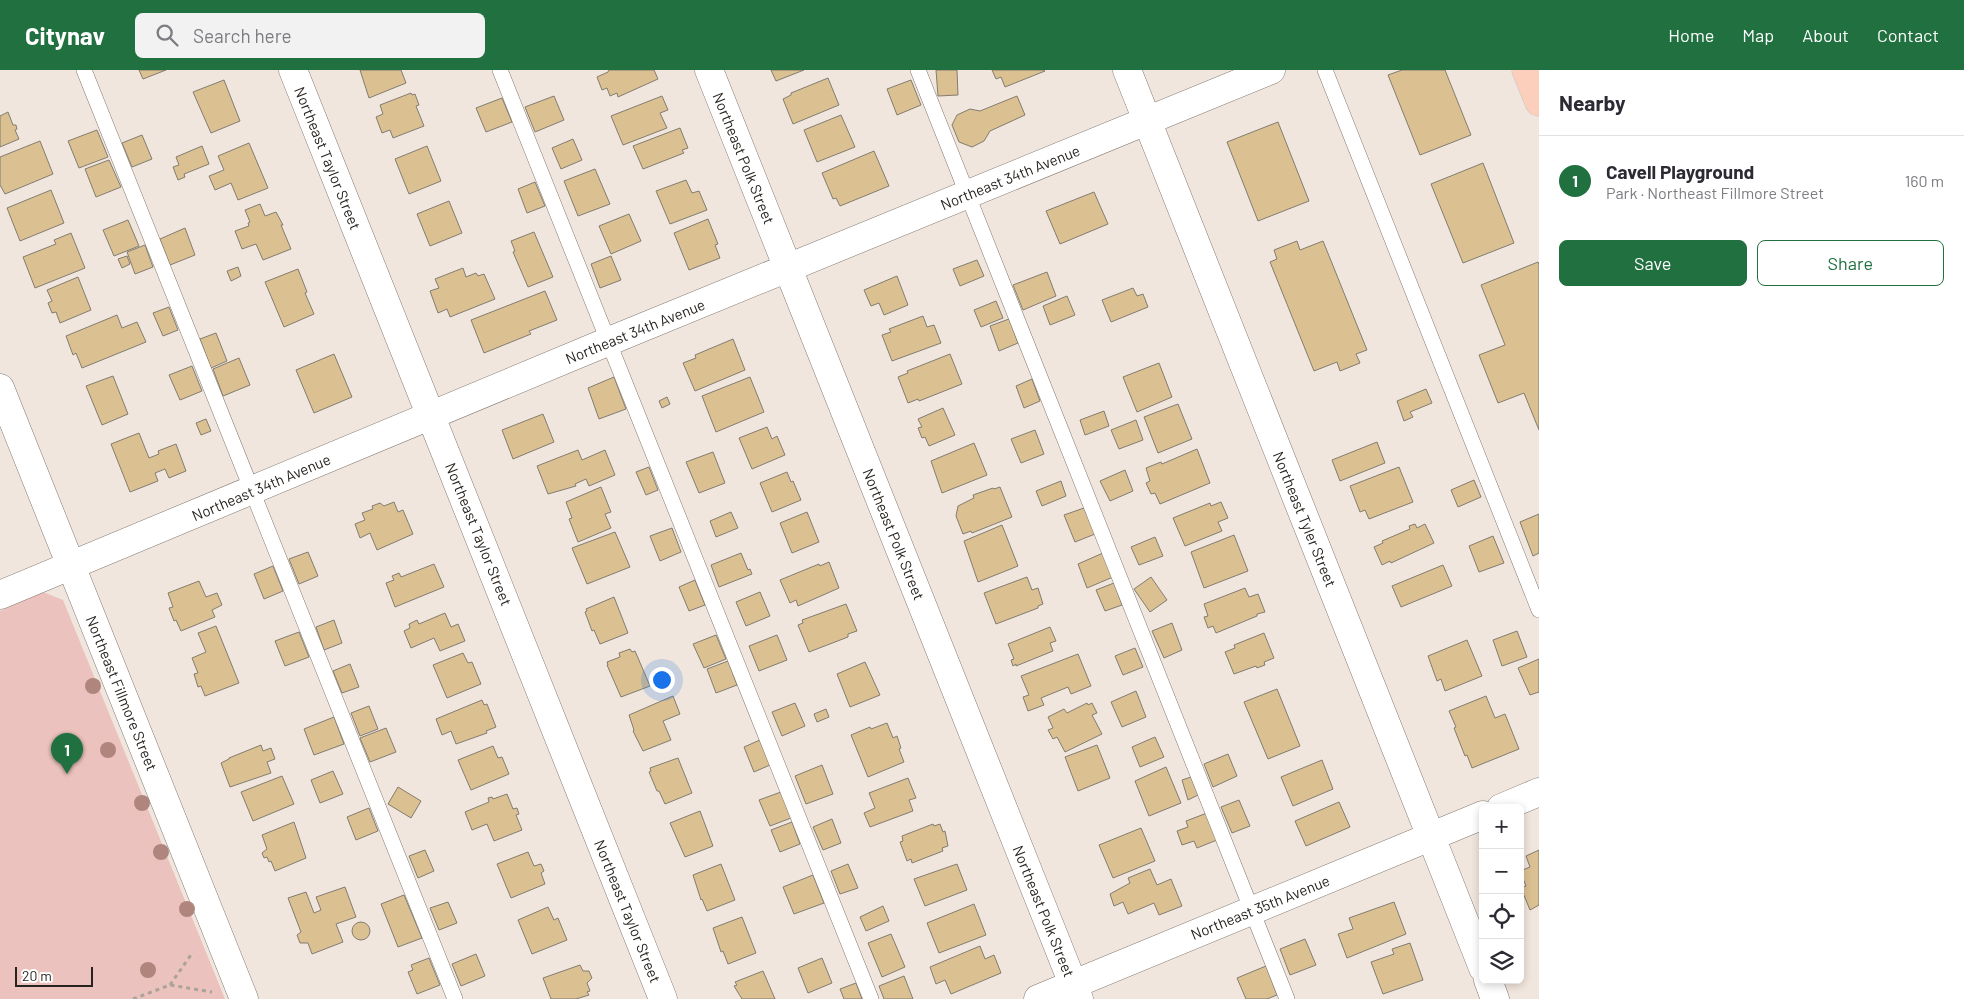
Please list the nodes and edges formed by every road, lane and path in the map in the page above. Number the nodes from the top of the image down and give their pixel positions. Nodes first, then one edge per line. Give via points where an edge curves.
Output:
1 (84, 70) edge
2 (293, 70) edge
3 (500, 70) edge
4 (709, 70) edge
5 (918, 70) edge
6 (1127, 70) edge
7 (1271, 70) edge
8 (1325, 70) edge
9 (1526, 70) edge
10 (1539, 102) edge
11 (1148, 122) junction
12 (968, 194) junction
13 (788, 268) junction
14 (607, 342) junction
15 (0, 388) edge
16 (432, 416) junction
17 (252, 490) junction
18 (72, 566) junction
19 (0, 595) edge
20 (1539, 610) edge
21 (1539, 792) edge
22 (1510, 804) edge
23 (1479, 817) edge
24 (1431, 837) junction
25 (1252, 911) junction
26 (193, 952) dead end
27 (1479, 958) edge
28 (170, 984) junction
29 (1489, 984) edge
30 (212, 992) dead end
31 (1076, 992) edge
32 (133, 999) edge
33 (244, 999) edge
34 (455, 999) edge
35 (663, 999) edge
36 (871, 999) edge
37 (1038, 999) edge
38 (1287, 999) edge
39 (1495, 999) edge

1 - 17 lane
2 - 16 street, Northeast Taylor Street
3 - 14 lane
4 - 13 street, Northeast Polk Street
5 - 12 lane
6 - 11 street, Northeast Tyler Street
7 - 11 street, Northeast 34th Avenue
8 - 20 lane
9 - 10 main road
11 - 12 street, Northeast 34th Avenue
11 - 24 street, Northeast Tyler Street
12 - 13 street, Northeast 34th Avenue
12 - 25 lane
13 - 14 street, Northeast 34th Avenue
13 - 31 street, Northeast Polk Street
14 - 16 street, Northeast 34th Avenue
14 - 36 lane
15 - 18 street, Northeast Fillmore Street
16 - 17 street, Northeast 34th Avenue
16 - 35 street, Northeast Taylor Street
17 - 18 street, Northeast 34th Avenue
17 - 34 lane
18 - 19 street, Northeast 34th Avenue
18 - 33 street, Northeast Fillmore Street
21 - 22 street
23 - 24 street, Northeast 35th Avenue
24 - 25 street, Northeast 35th Avenue
24 - 27 street, Northeast Tyler Street
25 - 31 street, Northeast 35th Avenue
25 - 38 lane
26 - 28 path
28 - 30 path
28 - 32 path
29 - 39 street
31 - 37 street, Northeast 35th Avenue

